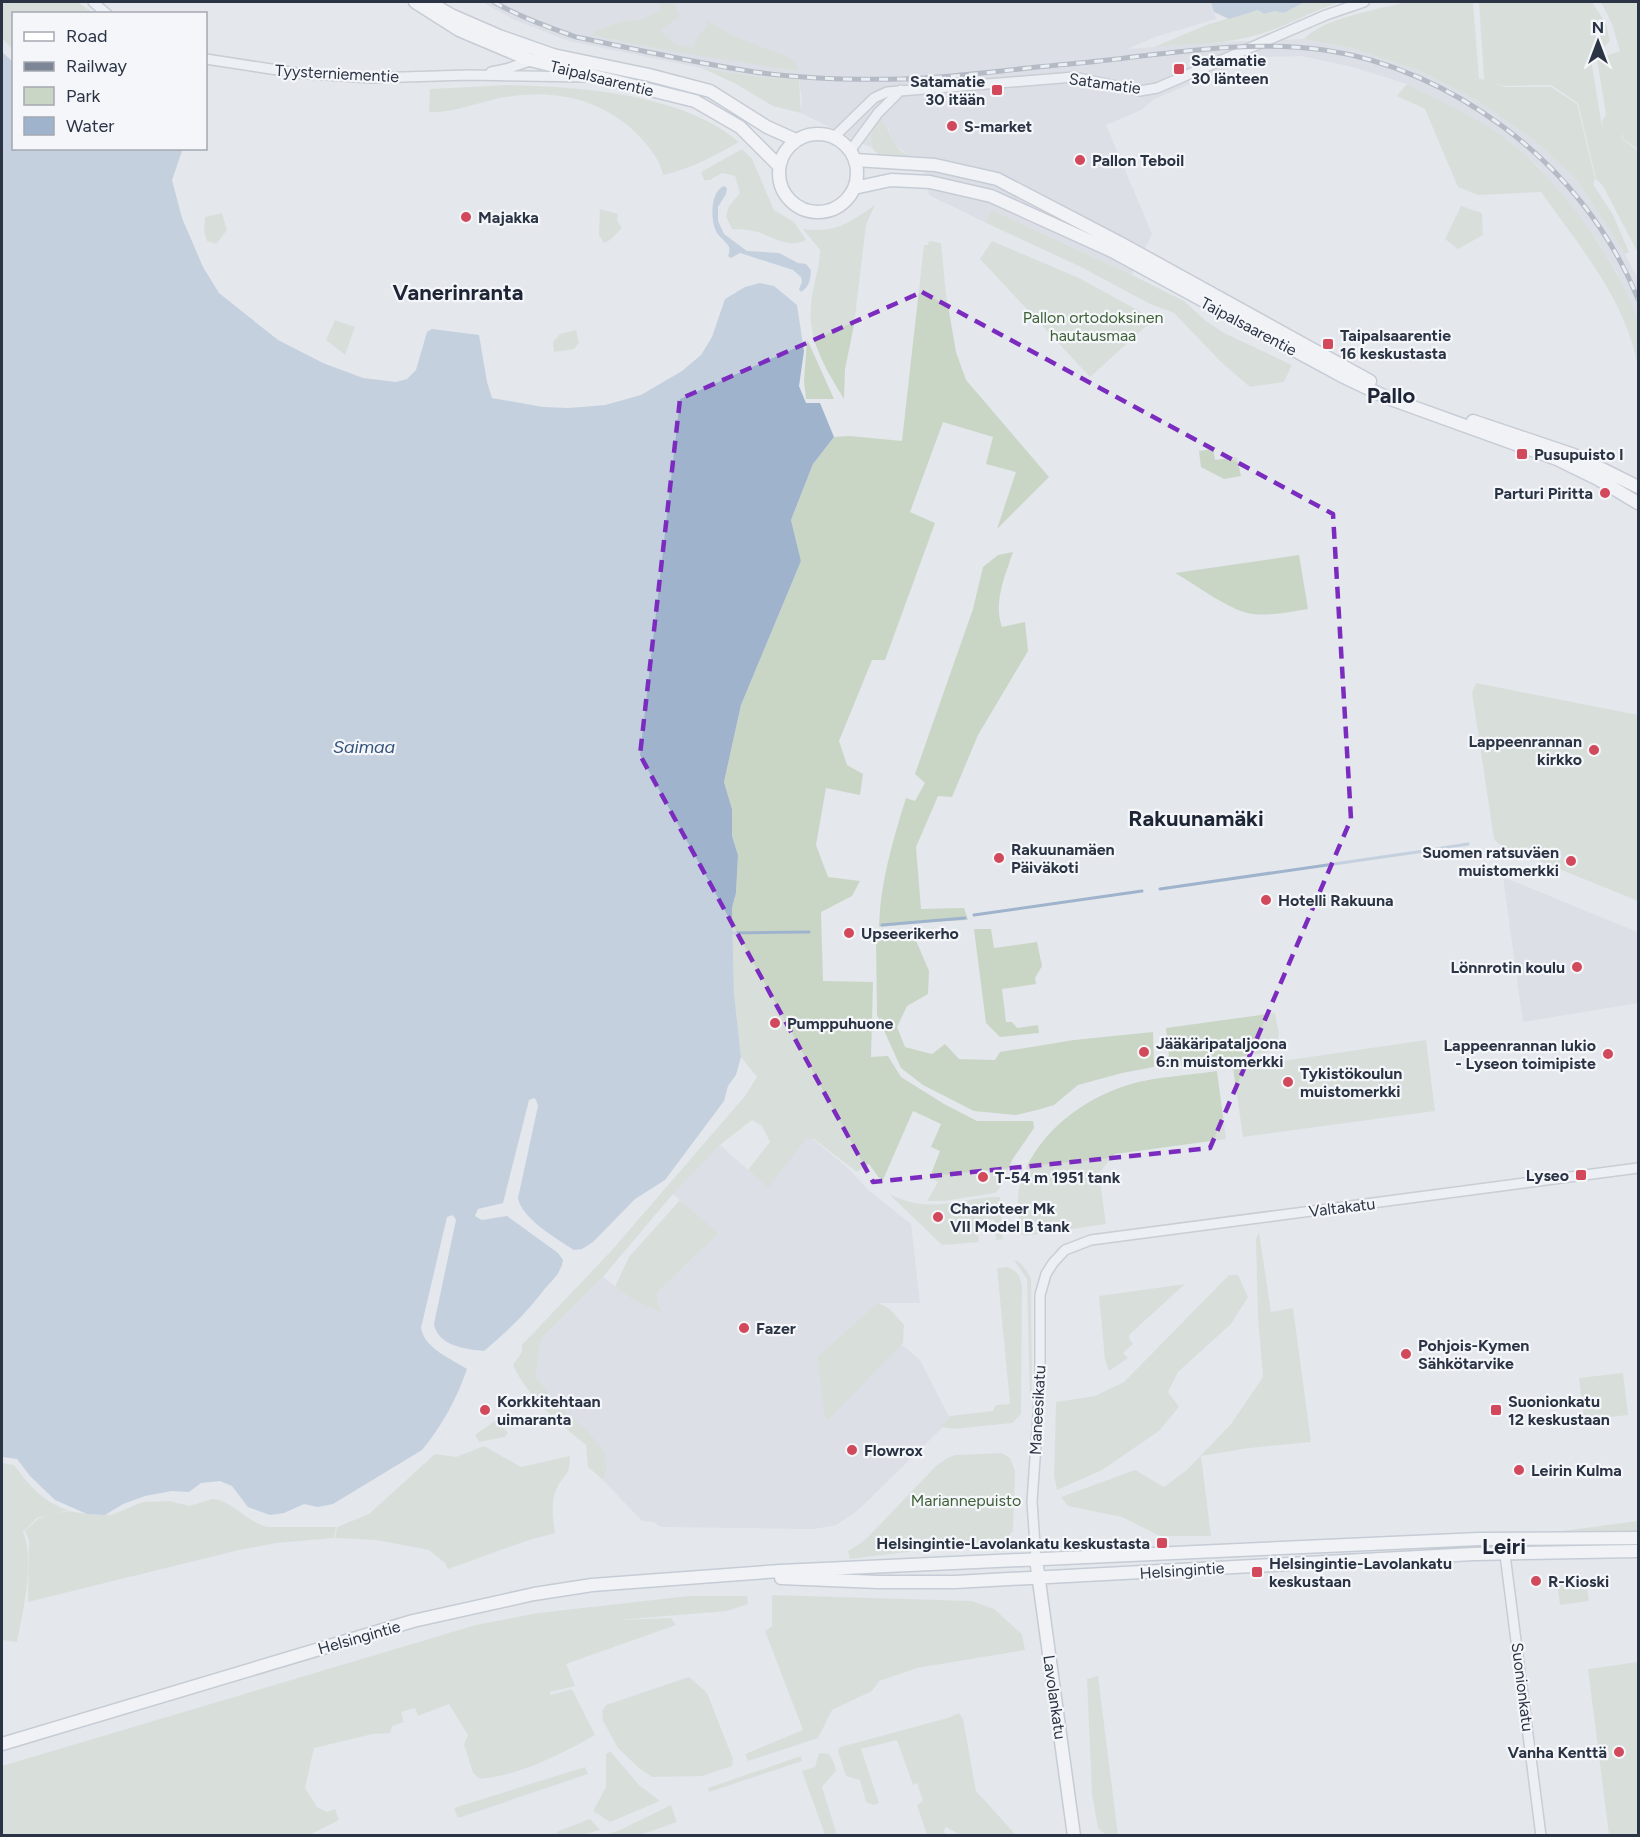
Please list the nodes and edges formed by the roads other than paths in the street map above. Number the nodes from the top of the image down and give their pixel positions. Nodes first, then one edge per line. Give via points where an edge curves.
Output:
1 (93, 2) edge
2 (415, 2) edge
3 (428, 2) edge
4 (1364, 2) edge
5 (105, 12) edge
6 (553, 56) junction
7 (207, 59) edge
8 (530, 60) junction
9 (469, 75) junction
10 (609, 78) junction
11 (901, 90) junction
12 (833, 138) junction
13 (796, 140) junction
14 (853, 156) junction
15 (779, 166) junction
16 (854, 188) junction
17 (1638, 487) edge
18 (1638, 503) edge
19 (1638, 1168) edge
20 (1053, 1263) joint
21 (1638, 1538) edge
22 (1503, 1539) junction
23 (1638, 1551) edge
24 (1505, 1554) junction
25 (1036, 1560) junction
26 (725, 1575) junction
27 (1038, 1579) junction
28 (2, 1744) edge
29 (1074, 1836) edge
30 (1541, 1836) edge

1 - 5 street
2 - 8 main road, Taipalsaarentie via 459,30
3 - 6 main road, Taipalsaarentie
4 - 11 street, Satamatie via 1157,88 1140,91 1074,77
6 - 8 street, Tyysterniementie
6 - 13 main road, Taipalsaarentie via 710,91 767,128
7 - 9 street, Tyysterniementie via 343,77
8 - 9 street, Tyysterniementie via 506,69
8 - 10 main road, Taipalsaarentie
9 - 10 street, Tyysterniementie
10 - 15 main road, Taipalsaarentie via 695,101 740,128
11 - 12 street, Satamatie via 874,98
11 - 14 street via 878,113
12 - 13 main road via 819,134
12 - 14 main road via 841,141
13 - 15 main road
14 - 16 main road via 857,170
14 - 17 main road, Taipalsaarentie via 935,165 997,179 1391,391 1561,449
15 - 16 main road via 783,191 790,201 813,212 838,207
16 - 18 main road, Taipalsaarentie via 891,180 930,182 990,196 1112,251 1388,398 1557,459
19 - 20 street, Valtakatu via 1091,1240 1065,1250
20 - 25 street, Maneesikatu via 1040,1295 1040,1386 1032,1502
21 - 22 main road, Helsingintie
22 - 24 street, Suonionkatu
22 - 25 main road, Helsingintie
23 - 24 main road, Helsingintie
24 - 27 main road, Helsingintie
24 - 30 street, Suonionkatu
25 - 26 main road, Helsingintie
25 - 27 main road, Lavolankatu
26 - 27 main road, Helsingintie via 915,1582
26 - 28 main road, Helsingintie via 592,1585 477,1605 333,1644
27 - 29 main road, Lavolankatu

